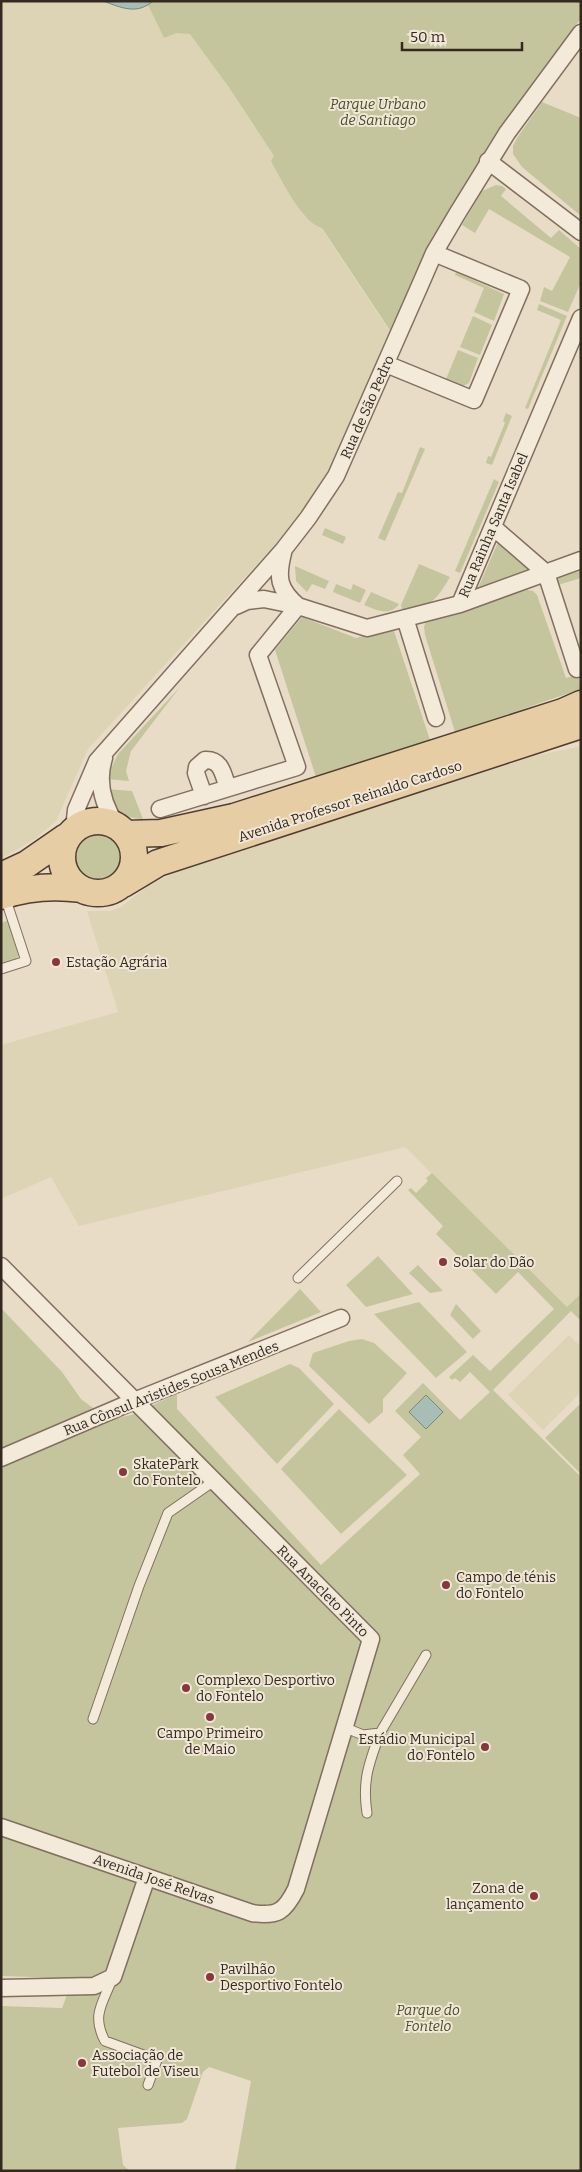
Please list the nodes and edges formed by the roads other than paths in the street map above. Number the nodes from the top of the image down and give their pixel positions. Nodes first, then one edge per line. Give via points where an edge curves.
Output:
1 (581, 33) edge
2 (488, 161) junction
3 (581, 232) edge
4 (434, 253) junction
5 (581, 318) edge
6 (386, 364) junction
7 (493, 527) junction
8 (284, 549) junction
9 (581, 560) edge
10 (546, 572) junction
11 (460, 604) junction
12 (298, 606) junction
13 (233, 607) junction
14 (405, 618) junction
15 (577, 669) dead end
16 (581, 704) edge
17 (436, 718) dead end
18 (581, 725) edge
19 (107, 749) junction
20 (228, 788) junction
21 (204, 796) junction
22 (160, 809) dead end
23 (121, 830) junction
24 (70, 833) junction
25 (123, 884) junction
26 (2, 889) edge
27 (81, 890) junction
28 (1, 969) edge
29 (397, 1181) dead end
30 (1, 1266) edge
31 (298, 1278) dead end
32 (341, 1318) dead end
33 (134, 1401) junction
34 (1, 1458) edge
35 (214, 1481) junction
36 (426, 1655) dead end
37 (93, 1720) dead end
38 (346, 1728) junction
39 (380, 1733) junction
40 (367, 1813) dead end
41 (1, 1827) edge
42 (147, 1877) junction
43 (296, 1889) joint
44 (114, 1977) junction
45 (1, 1988) edge
46 (148, 2085) dead end

1 - 2 street, Rua de São Pedro
2 - 3 street
2 - 4 street, Rua de São Pedro
4 - 6 street, Rua de São Pedro
4 - 6 street via 521,289 474,400
5 - 7 street, Rua Rainha Santa Isabel
6 - 8 street, Rua de São Pedro via 336,476
7 - 10 street
7 - 11 street, Rua Rainha Santa Isabel
8 - 12 street via 279,573 281,584 286,596
8 - 13 street, Rua de São Pedro
9 - 10 street
10 - 11 street
10 - 15 street
11 - 14 street, Rua Rainha Santa Isabel
12 - 13 street, Rua Rainha Santa Isabel via 264,598
12 - 14 street, Rua Rainha Santa Isabel via 367,628
12 - 20 street via 258,655 297,767
13 - 19 street, Rua de São Pedro
14 - 17 street
16 - 23 main road, Avenida Professor Reinaldo Cardoso via 234,817 161,833
18 - 25 main road, Avenida Professor Reinaldo Cardoso via 158,863
19 - 23 street via 102,763 102,799
19 - 24 street, Rua de São Pedro via 89,777
20 - 21 street
20 - 21 street via 219,764 205,760 197,767 196,773
21 - 22 street
23 - 24 main road via 105,821 93,820
23 - 25 main road via 133,846 134,860 131,873
24 - 26 main road via 27,864
24 - 27 main road via 61,852 63,869 72,884
25 - 27 main road via 100,893
26 - 27 main road via 59,886
26 - 28 lane via 26,961
29 - 31 lane
30 - 33 street, Rua Anacleto Pinto
32 - 33 street, Rua Cônsul Aristides Sousa Mendes
33 - 34 street, Rua Cônsul Aristides Sousa Mendes
33 - 35 street, Rua Anacleto Pinto
35 - 37 lane via 168,1513
35 - 38 street, Rua Anacleto Pinto via 371,1639
36 - 39 lane
38 - 39 lane via 363,1735
38 - 43 street, Rua Anacleto Pinto
39 - 40 lane via 366,1771
41 - 42 street, Avenida José Relvas
42 - 43 street, Avenida José Relvas via 262,1914 275,1914 285,1908
42 - 44 street
44 - 45 street via 94,1986
44 - 46 lane via 97,2017 99,2030 105,2041 157,2060

